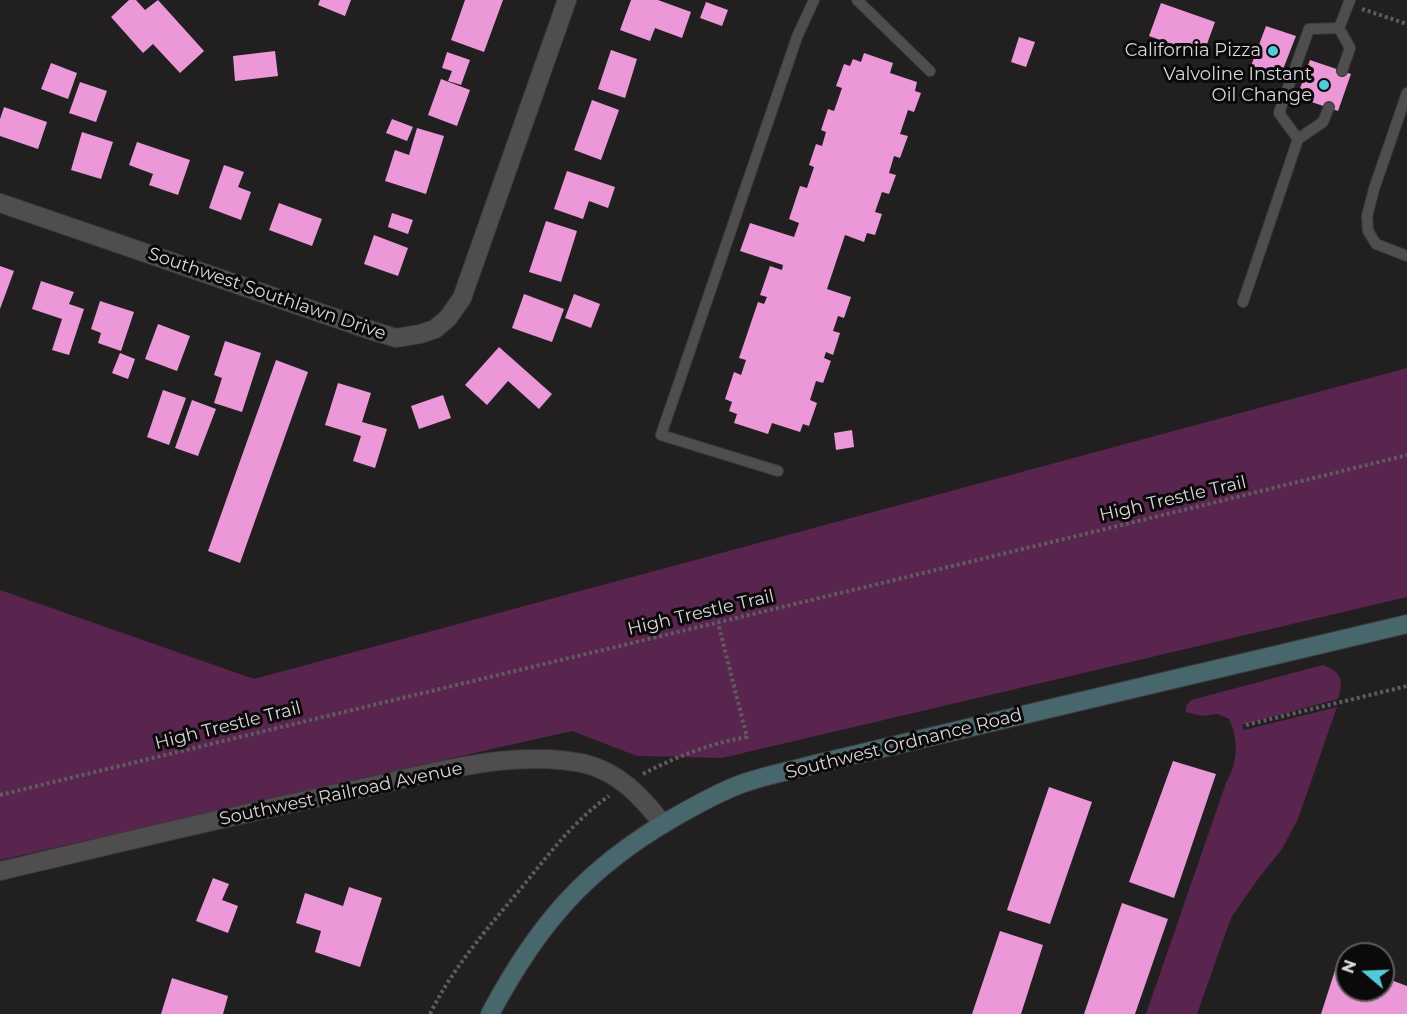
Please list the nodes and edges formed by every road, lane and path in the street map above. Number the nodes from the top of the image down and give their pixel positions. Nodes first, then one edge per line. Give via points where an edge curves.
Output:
1 (567, 0) edge
2 (814, 0) edge
3 (857, 0) edge
4 (1349, 2) edge
5 (1407, 24) edge
6 (1339, 28) junction
7 (930, 71) dead end
8 (1342, 71) dead end
9 (1407, 93) edge
10 (1329, 107) dead end
11 (1298, 139) junction
12 (0, 203) edge
13 (1407, 256) edge
14 (1243, 302) dead end
15 (1407, 456) edge
16 (778, 471) dead end
17 (718, 623) junction
18 (1407, 624) edge
19 (1407, 686) edge
20 (1246, 725) dead end
21 (626, 784) junction
22 (0, 795) edge
23 (663, 824) junction
24 (0, 871) edge
25 (430, 1014) edge
26 (490, 1014) edge

1 - 12 street, Southwest Southlawn Drive via 462,298 435,329 396,338
2 - 16 lane via 797,37 661,435
3 - 7 lane
4 - 5 path
4 - 6 lane
6 - 8 lane via 1350,48
6 - 11 lane via 1309,29 1279,113
9 - 13 lane via 1367,216 1368,231 1376,244
10 - 11 lane via 1323,122
11 - 14 lane
15 - 17 path, High Trestle Trail
17 - 21 path via 747,737 683,756
17 - 22 path, High Trestle Trail
18 - 23 street, Southwest Ordnance Road via 742,784
19 - 20 path
21 - 23 street, Southwest Railroad Avenue
21 - 24 street, Southwest Railroad Avenue via 582,764 495,760
21 - 25 path via 566,832 467,955
23 - 26 street, Southwest Ordnance Road via 622,851 568,899 534,940

